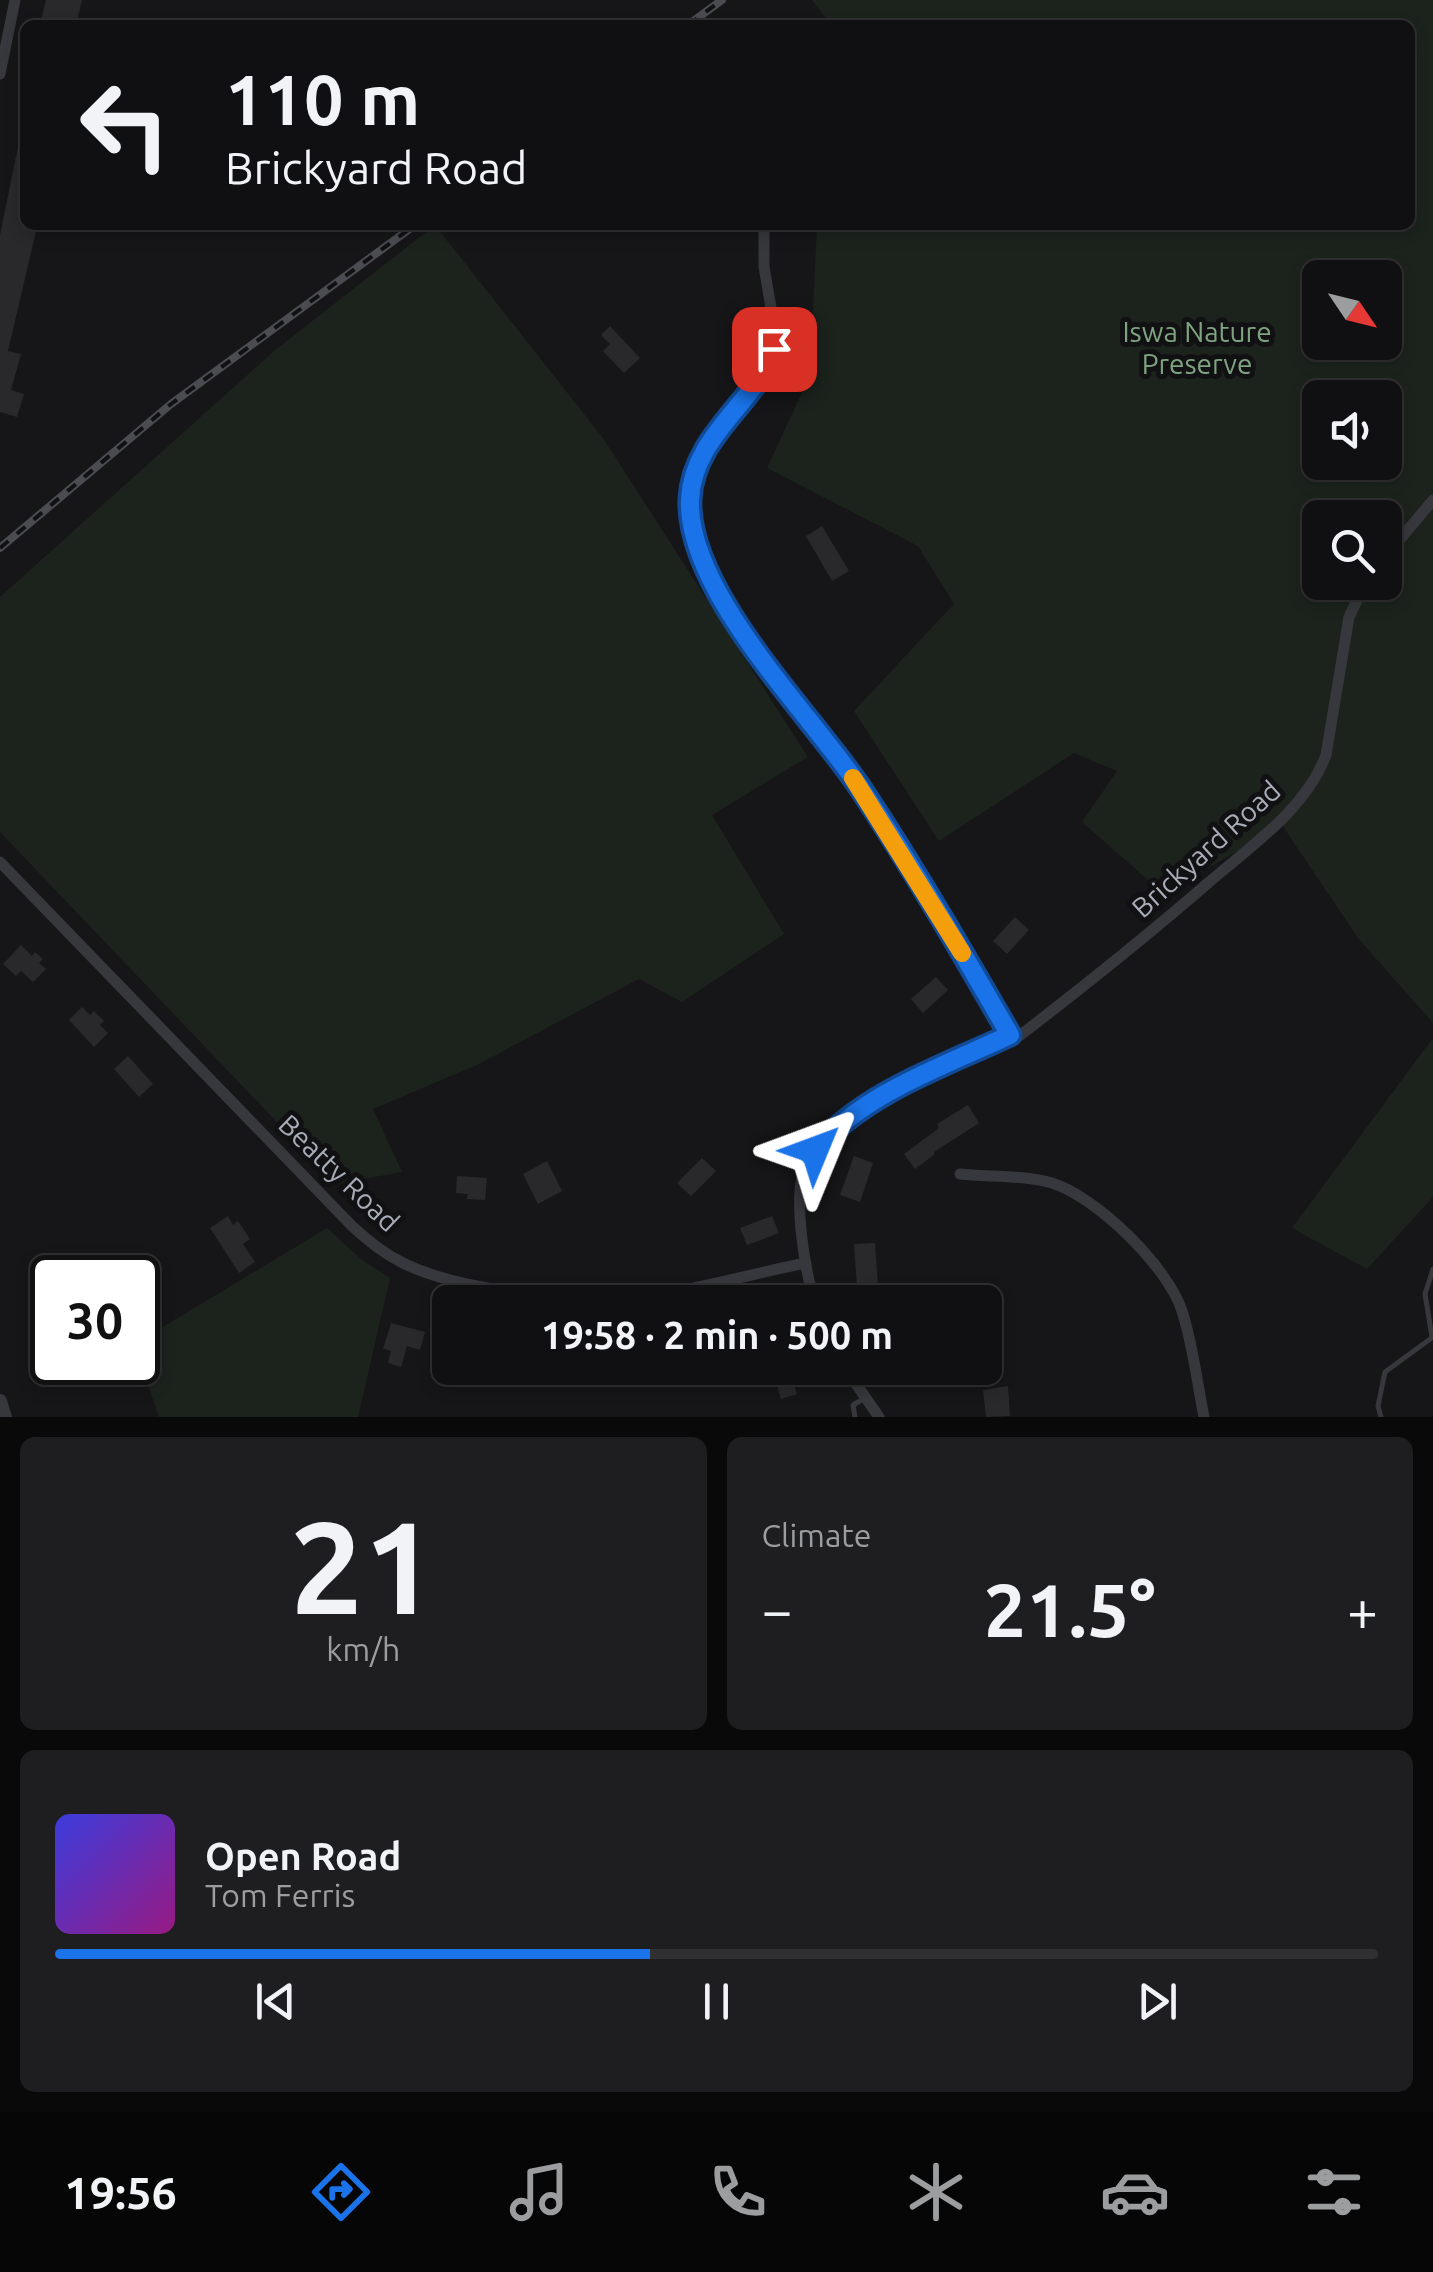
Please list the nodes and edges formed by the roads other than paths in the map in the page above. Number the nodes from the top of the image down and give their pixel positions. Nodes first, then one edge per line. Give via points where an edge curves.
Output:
1 (15, 0) edge
2 (0, 74) edge
3 (764, 230) edge
4 (1433, 500) edge
5 (1402, 537) edge
6 (1355, 600) edge
7 (0, 862) edge
8 (1010, 1035) junction
9 (960, 1174) dead end
10 (806, 1263) junction
11 (1433, 1269) edge
12 (811, 1285) edge
13 (1433, 1337) edge
14 (856, 1385) edge
15 (865, 1398) junction
16 (0, 1401) edge
17 (5, 1417) edge
18 (855, 1417) edge
19 (879, 1417) edge
20 (1204, 1417) edge
21 (1381, 1417) edge

1 - 2 street
3 - 8 street via 774,349 717,430 695,476 690,500 698,546 733,616 858,785
4 - 5 street
6 - 8 street, Brickyard Road via 1330,738 1310,788 1152,932 1018,1036
7 - 10 street, Beatty Road via 352,1226 401,1262 481,1286 609,1298 697,1288
8 - 10 street, Brickyard Road via 865,1107 830,1133 802,1176
9 - 20 street via 1052,1183 1118,1224 1181,1306
10 - 12 street, Brickyard Road
11 - 13 lane via 1425,1294
13 - 21 lane via 1385,1372
14 - 15 street
15 - 18 lane via 853,1406
15 - 19 street
16 - 17 street

